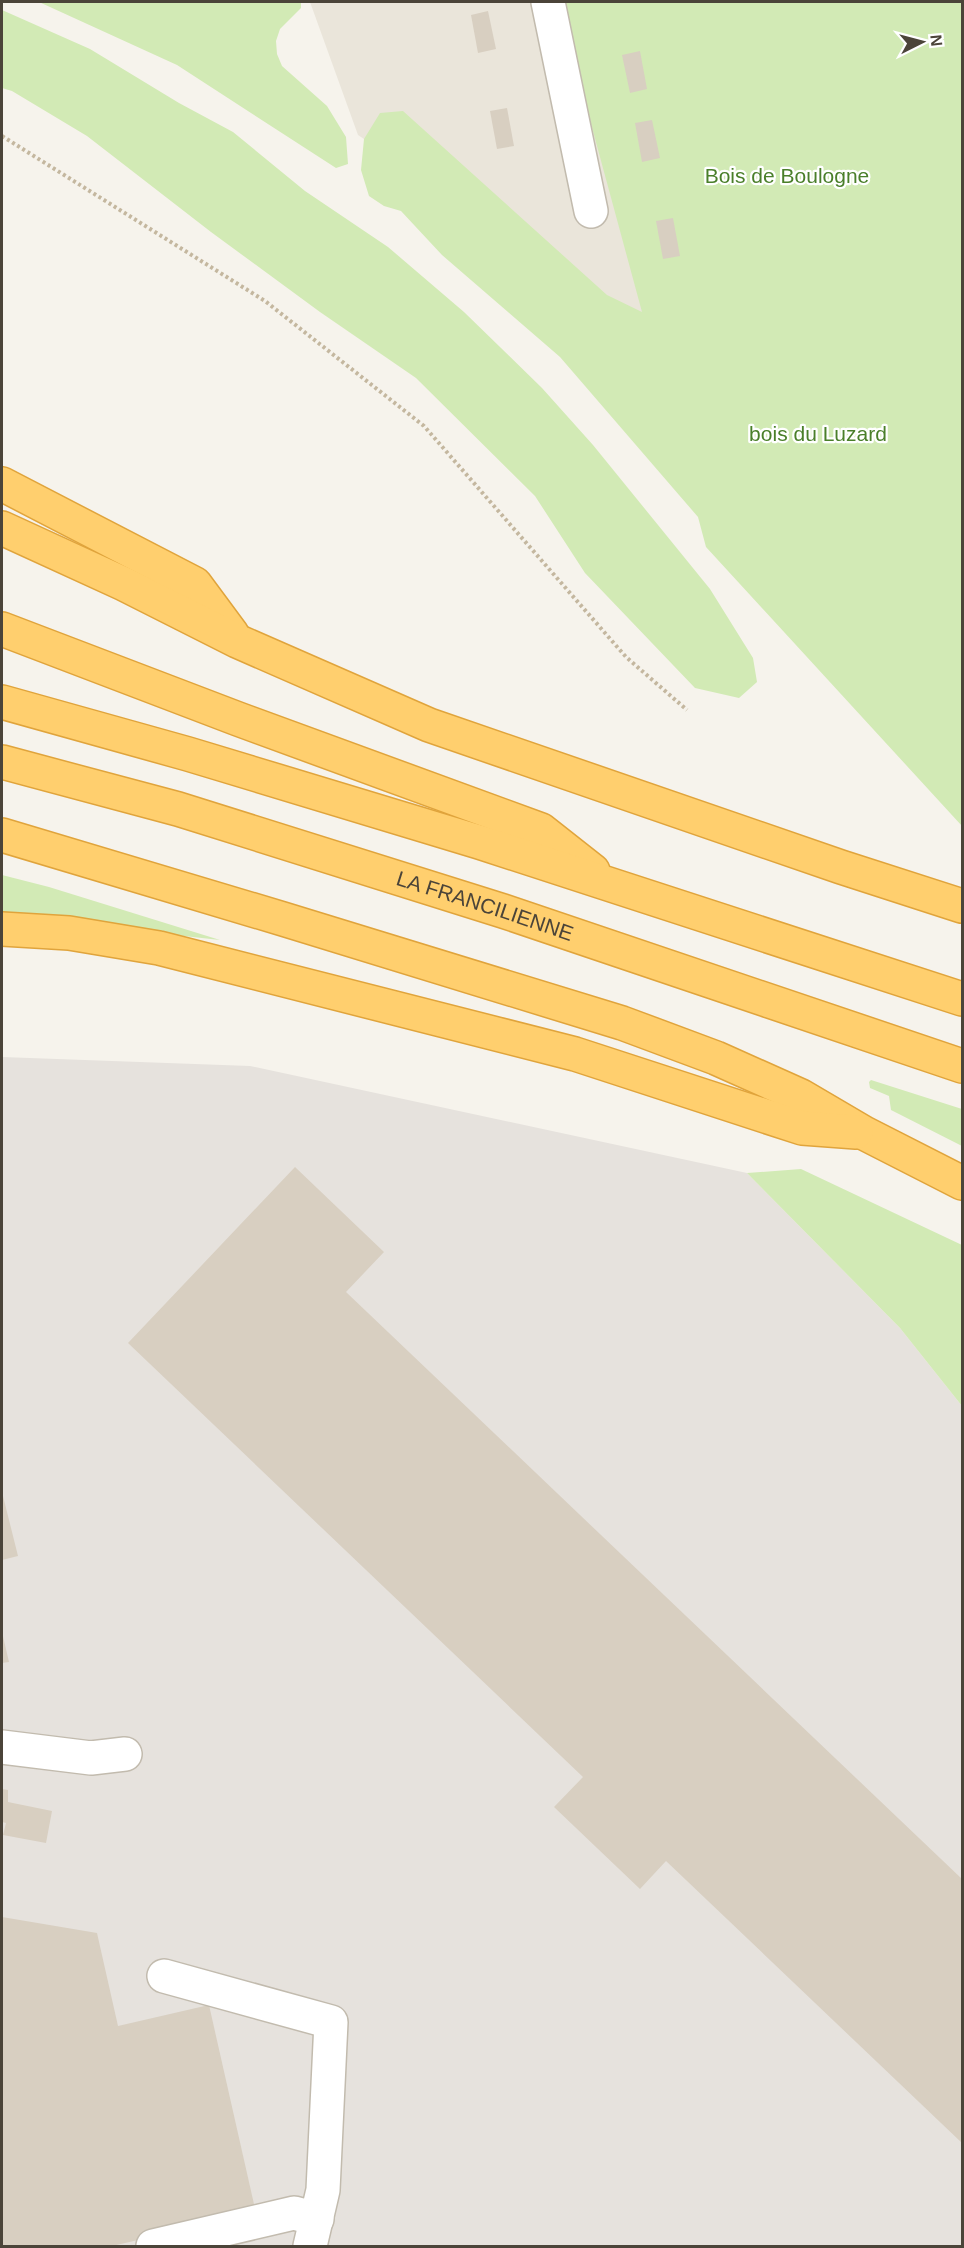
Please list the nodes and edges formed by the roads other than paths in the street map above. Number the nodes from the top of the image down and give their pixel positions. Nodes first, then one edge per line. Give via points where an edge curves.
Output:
1 (548, 2) edge
2 (591, 211) dead end
3 (2, 484) edge
4 (2, 528) edge
5 (2, 629) edge
6 (237, 641) junction
7 (2, 702) edge
8 (2, 762) edge
9 (2, 835) edge
10 (611, 885) junction
11 (963, 906) edge
12 (2, 928) edge
13 (963, 999) edge
14 (963, 1066) edge
15 (864, 1133) junction
16 (963, 1183) edge
17 (2, 1748) edge
18 (125, 1754) dead end
19 (164, 1976) dead end
20 (314, 2233) edge
21 (153, 2247) edge

1 - 2 lane
3 - 6 highway via 195,584
4 - 6 highway
5 - 10 highway via 541,830
6 - 11 highway via 429,725
7 - 10 highway via 188,754
8 - 14 highway, LA FRANCILIENNE via 178,809 492,908
9 - 15 highway via 622,1023 716,1058 801,1096
10 - 13 highway
12 - 15 highway via 69,933 159,948 574,1054 802,1128
15 - 16 highway
17 - 18 lane via 91,1758
19 - 20 lane via 331,2022 323,2190
20 - 21 lane via 294,2214

